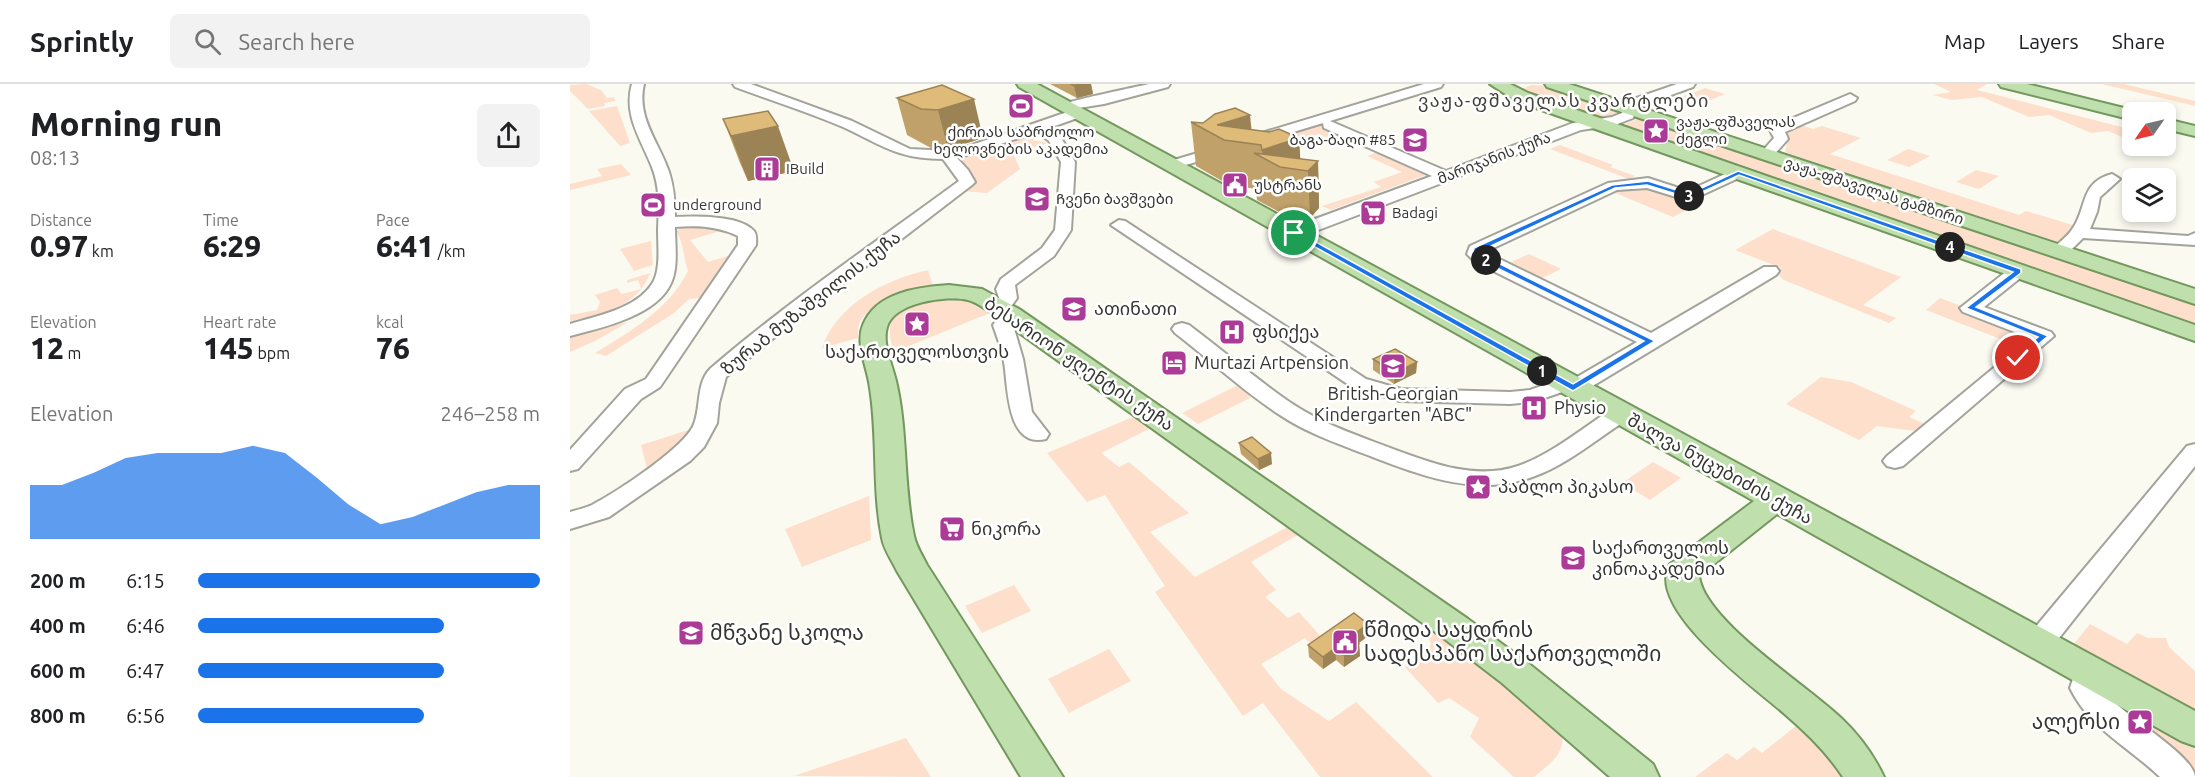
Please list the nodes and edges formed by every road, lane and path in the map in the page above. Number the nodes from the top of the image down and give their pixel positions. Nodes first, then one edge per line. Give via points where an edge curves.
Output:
1 (638, 84) edge
2 (739, 84) edge
3 (1164, 84) edge
4 (1437, 84) edge
5 (1553, 84) edge
6 (1661, 84) edge
7 (1689, 84) edge
8 (2007, 84) edge
9 (1031, 85) edge
10 (1510, 86) edge
11 (1850, 98) dead end
12 (1628, 102) junction
13 (1072, 110) junction
14 (2122, 113) edge
15 (1595, 123) junction
16 (1329, 125) dead end
17 (2176, 126) edge
18 (1040, 128) junction
19 (2195, 131) edge
20 (950, 155) junction
21 (1766, 155) junction
22 (1172, 165) junction
23 (1738, 173) junction
24 (1445, 176) junction
25 (2112, 179) dead end
26 (667, 223) junction
27 (1119, 225) dead end
28 (1294, 233) junction
29 (2080, 233) junction
30 (2195, 238) edge
31 (2059, 252) junction
32 (1770, 271) dead end
33 (2018, 271) junction
34 (2195, 297) edge
35 (1006, 311) junction
36 (1182, 329) dead end
37 (570, 330) edge
38 (2195, 333) edge
39 (1651, 341) junction
40 (1569, 386) junction
41 (1620, 414) junction
42 (1038, 434) dead end
43 (2195, 451) edge
44 (1895, 462) dead end
45 (570, 464) edge
46 (1775, 500) junction
47 (570, 521) edge
48 (2038, 644) junction
49 (2088, 672) junction
50 (2195, 730) edge
51 (1043, 777) edge
52 (1639, 777) edge
53 (1864, 777) edge
54 (2181, 777) edge

1 - 26 street via 635,102 642,130 661,171
2 - 20 street via 847,124 905,152
3 - 13 street
4 - 22 street
5 - 12 main road, ვაჟა-ფშაველას გამზირი
6 - 12 street, მარიჯანის ქუჩა
7 - 12 street, მარიჯანის ქუჩა
8 - 14 main road
9 - 13 main road, შალვა ნუცუბიძის ქუჩა
10 - 15 main road, ვაჟა-ფშაველას გამზირი
11 - 21 street via 1777,130 1781,139
12 - 15 street, მარიჯანის ქუჩა via 1626,117
12 - 21 main road, ვაჟა-ფშაველას გამზირი
13 - 18 street
13 - 22 main road, შალვა ნუცუბიძის ქუჩა
15 - 23 main road, ვაჟა-ფშაველას გამზირი
15 - 24 street, მარიჯანის ქუჩა
16 - 24 street
17 - 19 main road
18 - 20 street
18 - 35 street via 1055,139 1068,162 1063,230 1048,252 1015,276 1005,289
20 - 47 street, ზურაბ მუზაშვილის ქუჩა via 950,161 967,182 716,375 704,428 682,456 600,511
21 - 31 main road, ვაჟა-ფშაველას გამზირი
22 - 28 main road, შალვა ნუცუბიძის ქუჩა
23 - 33 main road, ვაჟა-ფშაველას გამზირი
23 - 39 street via 1689,196 1648,183 1614,186 1476,250 1481,258
24 - 28 street, მარიჯანის ქუჩა
25 - 29 street via 2092,195
26 - 37 street via 663,283 654,295 624,313
26 - 45 street via 713,221 747,234 747,244 653,383 633,394
27 - 40 street via 1359,383 1379,391 1420,397 1510,398
28 - 40 main road, შალვა ნუცუბიძის ქუჩა
29 - 30 street via 2192,241
29 - 31 street
31 - 34 main road, ვაჟა-ფშაველას გამზირი
32 - 39 street
33 - 38 main road, ვაჟა-ფშაველას გამზირი
33 - 44 street via 1970,308 2044,336
35 - 42 street via 1003,325 1015,368 1017,402 1024,420
35 - 51 main road, ბესარიონ ჟღენტის ქუჩა via 968,293 918,296 885,311 874,325 873,336 886,401 898,540
35 - 52 main road, ბესარიონ ჟღენტის ქუჩა via 1455,628
36 - 41 street via 1287,410 1322,430 1434,472 1474,478 1527,471
39 - 40 street
40 - 41 main road, შალვა ნუცუბიძის ქუჩა
41 - 46 main road, შალვა ნუცუბიძის ქუჩა
43 - 48 street
46 - 48 main road, შალვა ნუცუბიძის ქუჩა
46 - 53 main road via 1682,572 1683,587 1706,624 1822,724 1856,761
48 - 49 main road, შალვა ნუცუბიძის ქუჩა
49 - 50 main road, შალვა ნუცუბიძის ქუჩა
49 - 54 street via 2085,688 2101,711

